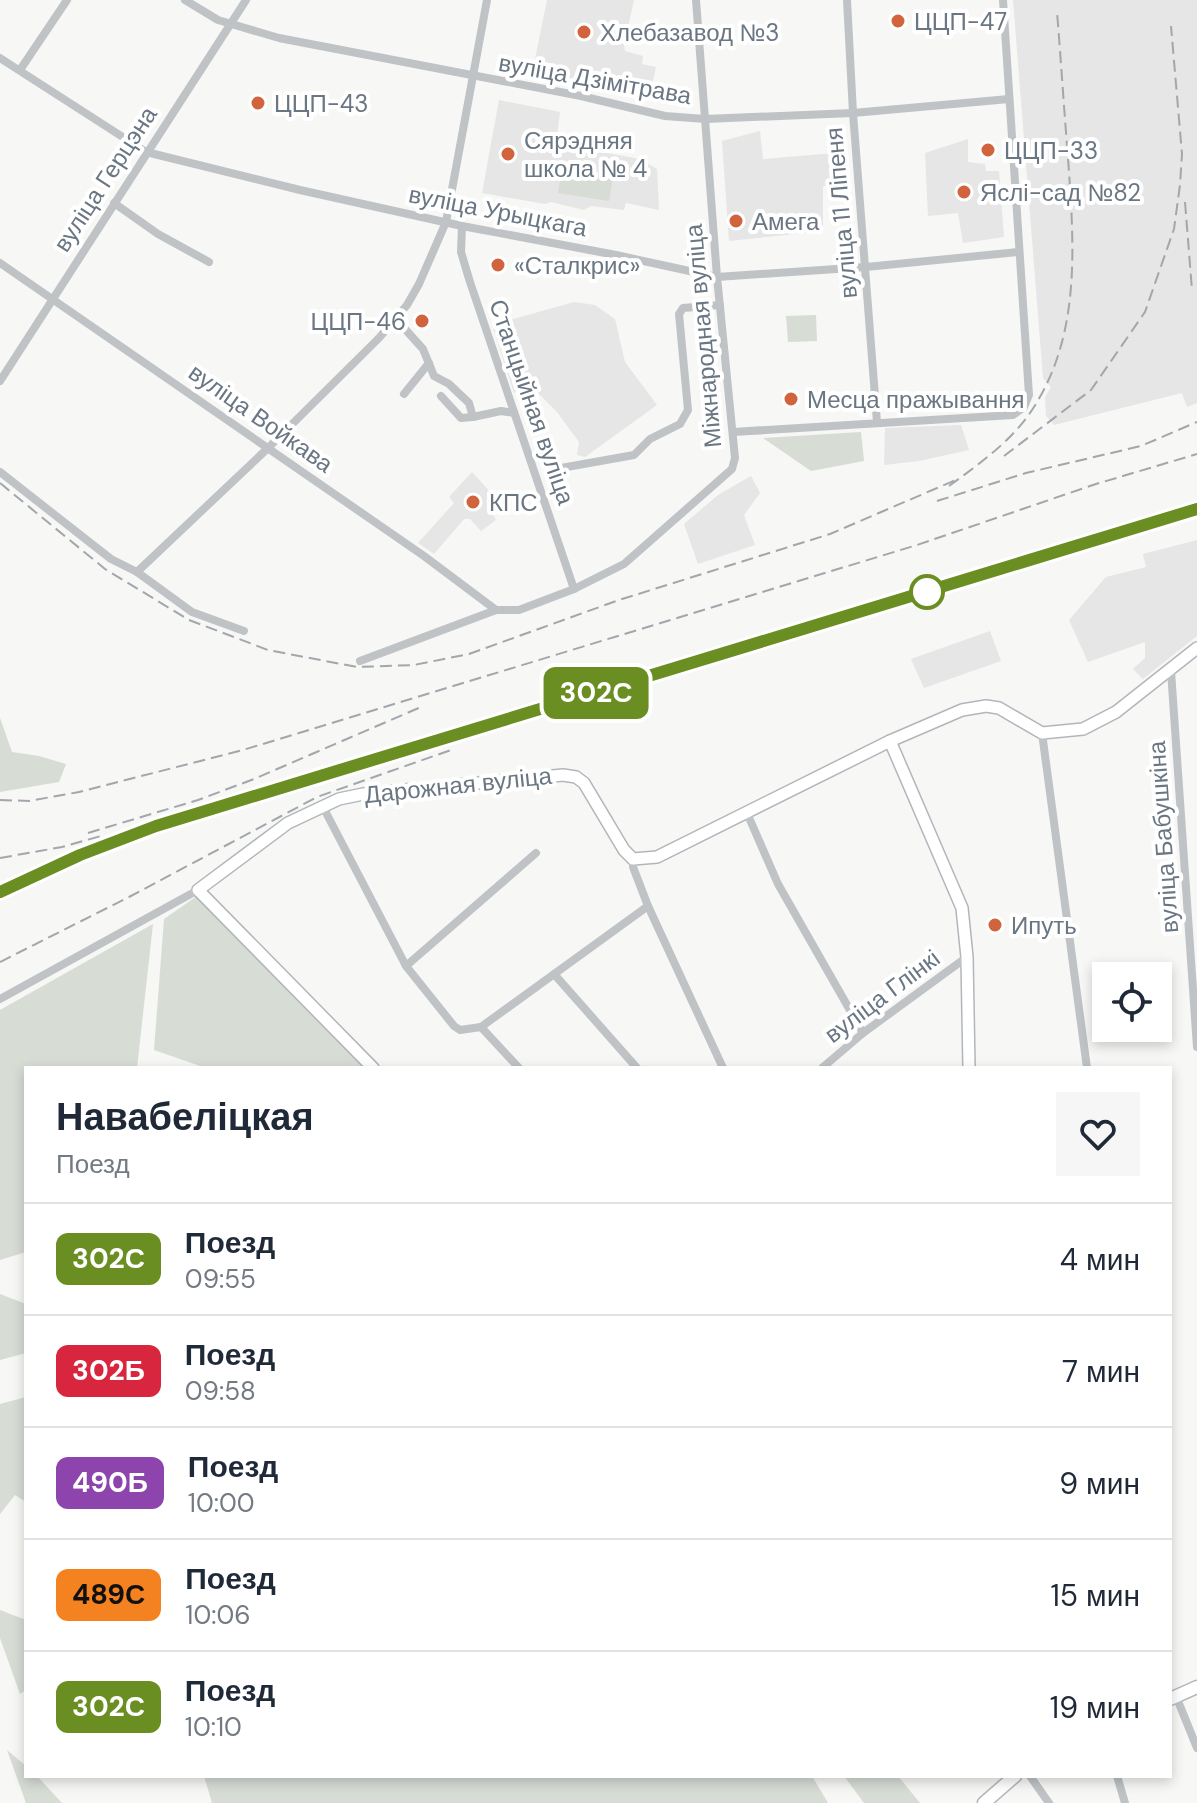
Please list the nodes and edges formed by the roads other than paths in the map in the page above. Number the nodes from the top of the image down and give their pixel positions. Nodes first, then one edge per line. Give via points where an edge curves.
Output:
1 (67, 0) edge
2 (185, 0) edge
3 (246, 0) edge
4 (487, 0) edge
5 (696, 0) edge
6 (847, 0) edge
7 (1003, 0) edge
8 (230, 24) junction
9 (0, 58) edge
10 (20, 70) junction
11 (472, 77) junction
12 (1009, 99) junction
13 (853, 113) junction
14 (705, 119) junction
15 (146, 152) junction
16 (114, 203) junction
17 (446, 222) junction
18 (462, 226) junction
19 (1019, 252) junction
20 (209, 262) dead end
21 (0, 263) edge
22 (866, 267) junction
23 (717, 277) junction
24 (53, 298) junction
25 (720, 305) junction
26 (396, 319) junction
27 (429, 363) junction
28 (0, 381) edge
29 (404, 394) dead end
30 (441, 396) dead end
31 (514, 413) junction
32 (473, 417) junction
33 (877, 422) junction
34 (733, 432) junction
35 (267, 449) junction
36 (550, 470) dead end
37 (0, 472) edge
38 (137, 572) junction
39 (574, 589) junction
40 (496, 610) junction
41 (244, 631) dead end
42 (1197, 648) edge
43 (360, 661) dead end
44 (1171, 671) junction
45 (1042, 733) junction
46 (890, 741) junction
47 (322, 805) junction
48 (747, 813) junction
49 (536, 853) dead end
50 (633, 859) junction
51 (198, 890) junction
52 (1193, 897) edge
53 (648, 906) junction
54 (967, 957) junction
55 (406, 966) junction
56 (554, 974) junction
57 (0, 999) edge
58 (481, 1027) junction
59 (863, 1033) junction
60 (1197, 1047) edge
61 (371, 1066) edge
62 (517, 1066) edge
63 (635, 1066) edge
64 (722, 1066) edge
65 (824, 1066) edge
66 (969, 1066) edge
67 (1087, 1066) edge
68 (1197, 1687) edge
69 (1173, 1698) edge
70 (1197, 1748) edge
71 (1013, 1778) edge
72 (1031, 1778) edge
73 (1118, 1778) edge
74 (984, 1803) edge
75 (1049, 1803) edge
76 (1125, 1803) edge

1 - 10 street
2 - 8 street, вуліца Дзімітрава
3 - 8 street, вуліца Герцэна
4 - 11 street
5 - 14 street, Міжнародная вуліца
6 - 13 street, вуліца 11 Ліпеня
7 - 12 street
8 - 11 street, вуліца Дзімітрава
8 - 15 street, вуліца Герцэна
9 - 10 street, вуліца Урыцкага
10 - 15 street, вуліца Урыцкага
11 - 14 street, вуліца Дзімітрава via 665,116
11 - 17 street
12 - 13 street, вуліца Дзімітрава
12 - 19 street
13 - 14 street, вуліца Дзімітрава
13 - 22 street, вуліца 11 Ліпеня
14 - 23 street, Міжнародная вуліца
15 - 16 street, вуліца Герцэна
15 - 17 street, вуліца Урыцкага
16 - 20 street
16 - 24 street, вуліца Герцэна
17 - 18 street, вуліца Урыцкага
17 - 26 street via 419,284
18 - 23 street, вуліца Урыцкага
18 - 31 street, Станцыйная вуліца via 461,252
19 - 22 street, вуліца Урыцкага
19 - 33 street via 1029,395 1024,407 1013,415
21 - 24 street, вуліца Войкава
22 - 23 street, вуліца Урыцкага
22 - 33 street, вуліца 11 Ліпеня
23 - 25 street, Міжнародная вуліца
24 - 28 street, вуліца Герцэна
24 - 35 street, вуліца Войкава
25 - 34 street, Міжнародная вуліца
25 - 36 street via 683,308 679,314 688,410 680,424 650,439 634,455
26 - 27 street
26 - 35 street
27 - 29 street
27 - 32 street via 434,376 469,403
30 - 32 street via 461,418
31 - 32 street
31 - 39 street, Станцыйная вуліца
33 - 34 street
34 - 39 street, Міжнародная вуліца via 732,469 624,564
35 - 38 street
35 - 40 street, вуліца Войкава
37 - 38 street via 111,559
38 - 41 street via 192,612
39 - 40 street, Міжнародная вуліца via 519,610
40 - 43 street, Міжнародная вуліца
42 - 44 street
44 - 45 street via 1105,719 1083,729
44 - 52 street, вуліца Бабушкіна
45 - 46 street via 986,706 962,710
45 - 67 street
46 - 48 street
46 - 54 street via 962,908
47 - 50 street, Дарожная вуліца via 363,794 576,777
47 - 51 street, Дарожная вуліца via 288,823
47 - 55 street
48 - 50 street via 657,857
48 - 59 street via 778,884
49 - 55 street
50 - 53 street
51 - 57 street, Дарожная вуліца
51 - 61 street
52 - 60 street, вуліца Бабушкіна
53 - 56 street
53 - 64 street
54 - 59 street, вуліца Глінкі
54 - 66 street
55 - 58 street via 454,1026
56 - 58 street
56 - 63 street
58 - 62 street
59 - 65 street, вуліца Глінкі
68 - 69 main road
69 - 70 street
71 - 74 main road
72 - 75 street
73 - 76 street

